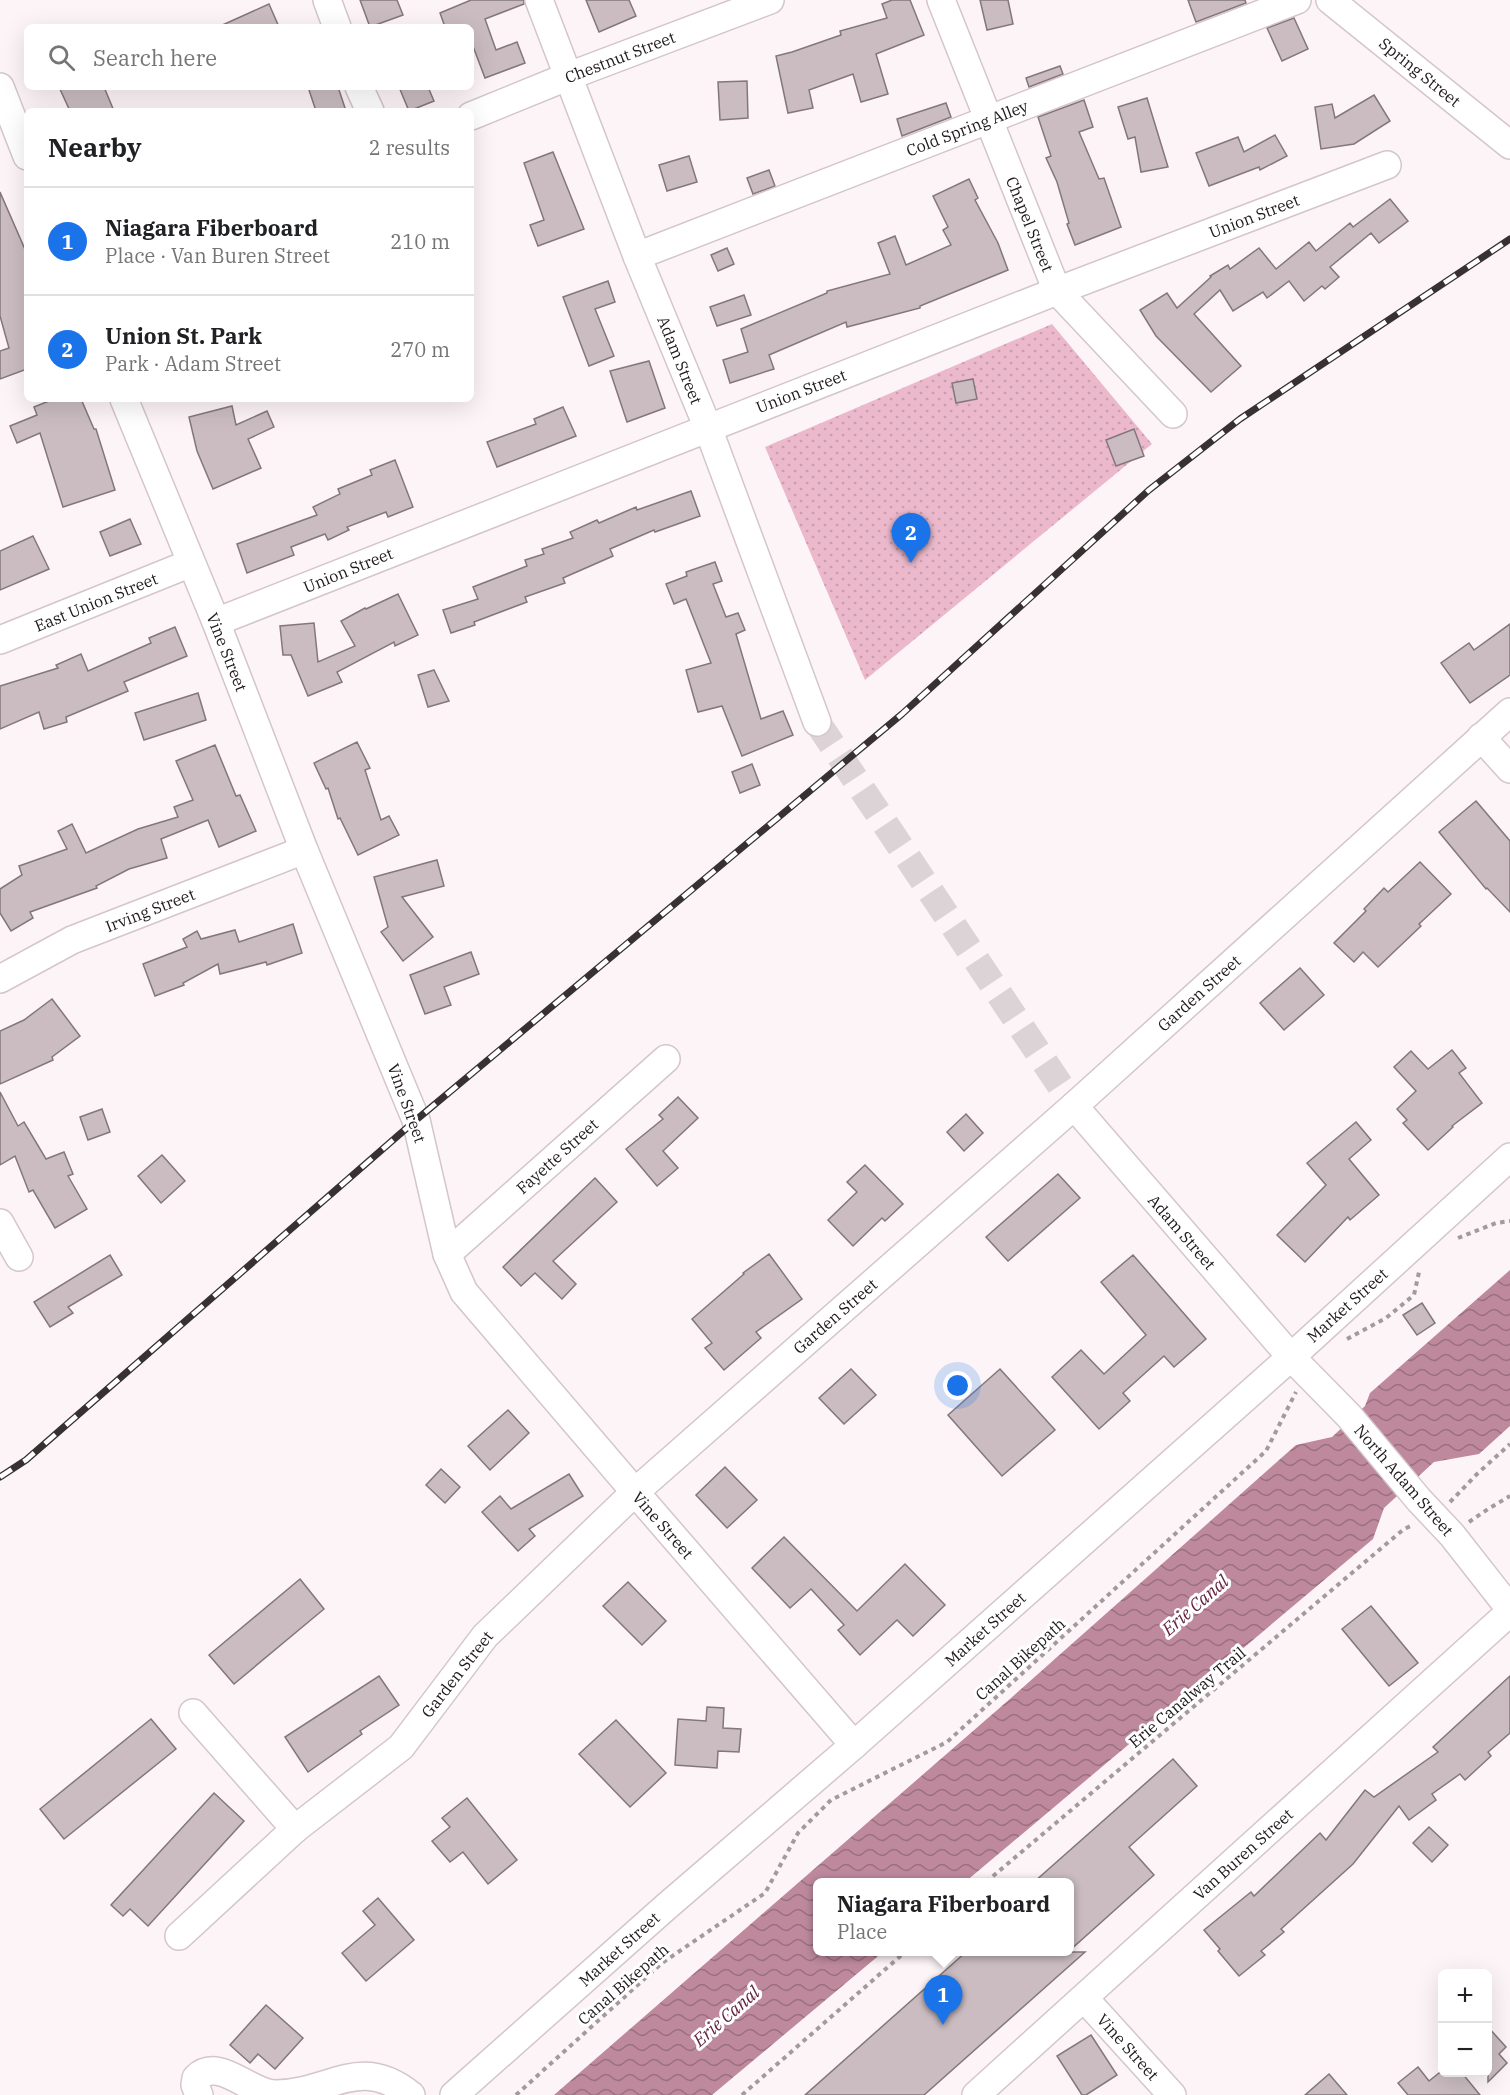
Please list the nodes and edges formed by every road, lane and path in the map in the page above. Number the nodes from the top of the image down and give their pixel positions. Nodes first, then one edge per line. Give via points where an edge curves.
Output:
1 (327, 0) edge
2 (539, 0) edge
3 (770, 0) edge
4 (941, 0) edge
5 (1297, 0) edge
6 (1330, 0) edge
7 (336, 24) edge
8 (569, 76) junction
9 (0, 87) edge
10 (360, 90) edge
11 (369, 108) edge
12 (474, 115) edge
13 (988, 120) junction
14 (1510, 145) edge
15 (24, 148) edge
16 (1387, 165) dead end
17 (637, 256) junction
18 (1057, 291) junction
19 (125, 402) edge
20 (1173, 414) dead end
21 (708, 428) junction
22 (191, 563) junction
23 (216, 622) junction
24 (0, 640) edge
25 (1510, 712) edge
26 (817, 722) tunnel mouth
27 (1481, 737) junction
28 (1510, 769) edge
29 (304, 850) junction
30 (0, 979) edge
31 (666, 1059) dead end
32 (1074, 1106) junction
33 (1510, 1157) edge
34 (1510, 1221) edge
35 (0, 1223) edge
36 (1455, 1239) dead end
37 (447, 1254) junction
38 (19, 1257) dead end
39 (1421, 1267) dead end
40 (1338, 1344) dead end
41 (1300, 1367) junction
42 (1510, 1444) edge
43 (635, 1492) junction
44 (1510, 1496) edge
45 (1426, 1508) junction
46 (1404, 1530) dead end
47 (1452, 1535) junction
48 (1510, 1610) edge
49 (193, 1713) dead end
50 (854, 1745) junction
51 (295, 1829) junction
52 (991, 1878) edge
53 (179, 1936) dead end
54 (900, 1956) edge
55 (1084, 1998) junction
56 (199, 2095) edge
57 (411, 2095) edge
58 (454, 2095) edge
59 (516, 2095) edge
60 (741, 2095) edge
61 (976, 2095) edge
62 (1172, 2095) edge

1 - 7 street
2 - 8 street, Adam Street
3 - 8 street, Chestnut Street
4 - 13 street, Chapel Street
5 - 13 street, Cold Spring Alley
6 - 14 street, Spring Street
8 - 12 street, Chestnut Street
8 - 17 street, Adam Street
9 - 15 street
10 - 11 street
13 - 17 street, Cold Spring Alley
13 - 18 street, Chapel Street
16 - 18 street, Union Street
17 - 21 street, Adam Street
18 - 20 street, Chapel Street
18 - 21 street, Union Street
19 - 22 street, Vine Street
21 - 23 street, Union Street
21 - 26 street, Adam Street
22 - 23 street, Vine Street
22 - 24 street, East Union Street
23 - 29 street, Vine Street
25 - 27 street, Garden Street
27 - 28 street
27 - 32 street, Garden Street
29 - 30 street, Irving Street via 72,940
29 - 37 street, Vine Street via 416,1120
31 - 37 street, Fayette Street
32 - 41 street, Adam Street
32 - 43 street, Garden Street
33 - 41 street, Market Street
34 - 36 path
35 - 38 street
37 - 43 street, Vine Street via 464,1292
39 - 40 path via 1414,1294 1386,1318
41 - 45 street, North Adam Street via 1349,1416
41 - 50 street, Market Street
41 - 59 path, Canal Bikepath via 1296,1393 1266,1451 947,1742 831,1800 798,1833 765,1893 662,1963
42 - 45 path
43 - 50 street, Vine Street
43 - 51 street, Garden Street via 485,1636 400,1747
44 - 47 path
45 - 47 street, North Adam Street
46 - 52 path, Erie Canalway Trail
47 - 48 street, North Adam Street
48 - 55 street, Van Buren Street
49 - 51 street
50 - 58 street, Market Street
51 - 53 street, Garden Street
54 - 60 path
55 - 61 street, Van Buren Street
55 - 62 street, Vine Street
56 - 57 street via 196,2078 213,2071 272,2094 309,2090 371,2075 399,2085

